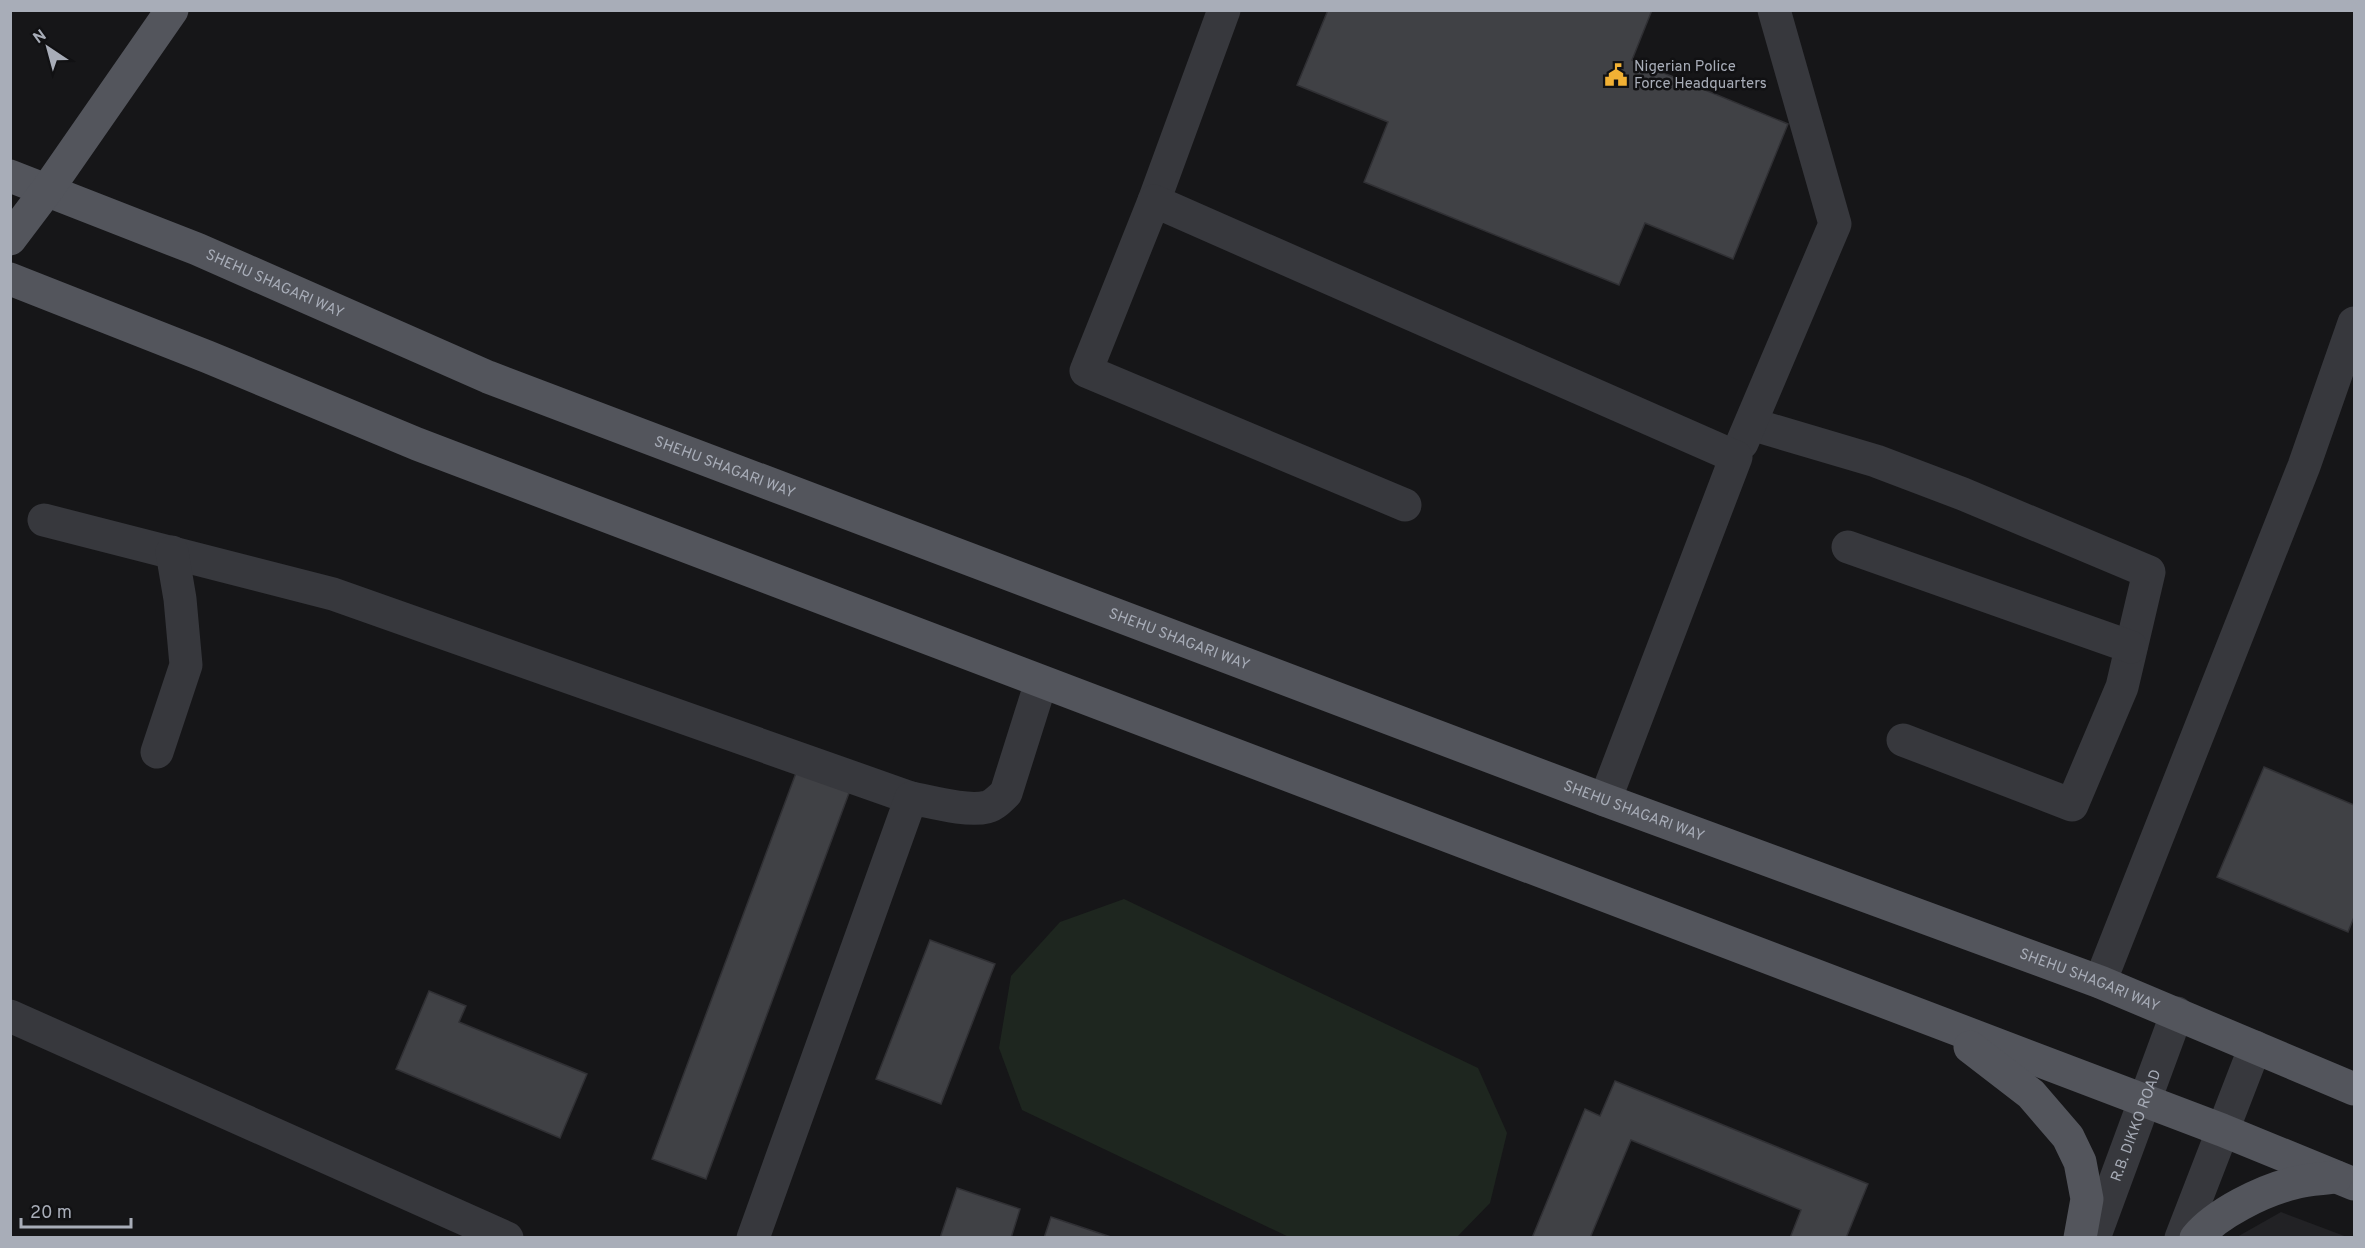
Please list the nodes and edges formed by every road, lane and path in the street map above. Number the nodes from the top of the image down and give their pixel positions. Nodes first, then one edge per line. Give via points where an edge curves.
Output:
1 (172, 10) edge
2 (1224, 10) edge
3 (1774, 10) edge
4 (10, 176) edge
5 (47, 190) junction
6 (1154, 201) junction
7 (10, 239) edge
8 (10, 279) edge
9 (2355, 323) edge
10 (1751, 424) junction
11 (1736, 458) junction
12 (1405, 505) dead end
13 (44, 520) dead end
14 (1848, 547) dead end
15 (172, 552) junction
16 (2131, 647) junction
17 (1041, 682) junction
18 (1903, 740) dead end
19 (157, 752) dead end
20 (911, 798) junction
21 (1605, 800) junction
22 (2100, 982) junction
23 (2177, 1013) junction
24 (10, 1016) edge
25 (1942, 1025) junction
26 (2255, 1047) junction
27 (2355, 1089) edge
28 (2143, 1102) junction
29 (2222, 1130) junction
30 (2345, 1180) edge
31 (507, 1238) edge
32 (753, 1238) edge
33 (2080, 1238) edge
34 (2094, 1238) edge
35 (2181, 1238) edge
36 (2196, 1238) edge

1 - 5 main road
2 - 6 street
3 - 10 street via 1835,224
4 - 5 main road, SHEHU SHAGARI WAY
5 - 7 main road
5 - 21 main road, SHEHU SHAGARI WAY via 197,249 488,377
6 - 11 street
6 - 12 street via 1086,371
8 - 17 main road via 417,444
9 - 22 street via 2304,466
10 - 11 street
10 - 16 street via 1887,465 2149,572
11 - 21 street
13 - 15 street
14 - 16 street
15 - 19 street via 186,665
15 - 20 street via 333,594
16 - 18 street via 2122,687 2072,805
17 - 20 street via 1006,793 997,802 975,808
17 - 25 main road
20 - 32 street
21 - 22 main road, SHEHU SHAGARI WAY
22 - 23 main road, SHEHU SHAGARI WAY
23 - 26 main road, SHEHU SHAGARI WAY
23 - 28 street, R.B. DIKKO ROAD
24 - 31 street
25 - 28 main road
25 - 33 main road via 2031,1094 2068,1137 2080,1162 2087,1199
26 - 27 main road, SHEHU SHAGARI WAY
26 - 29 street
28 - 29 main road
28 - 34 street, R.B. DIKKO ROAD
29 - 30 main road
29 - 35 street
30 - 36 main road via 2294,1182 2207,1225

